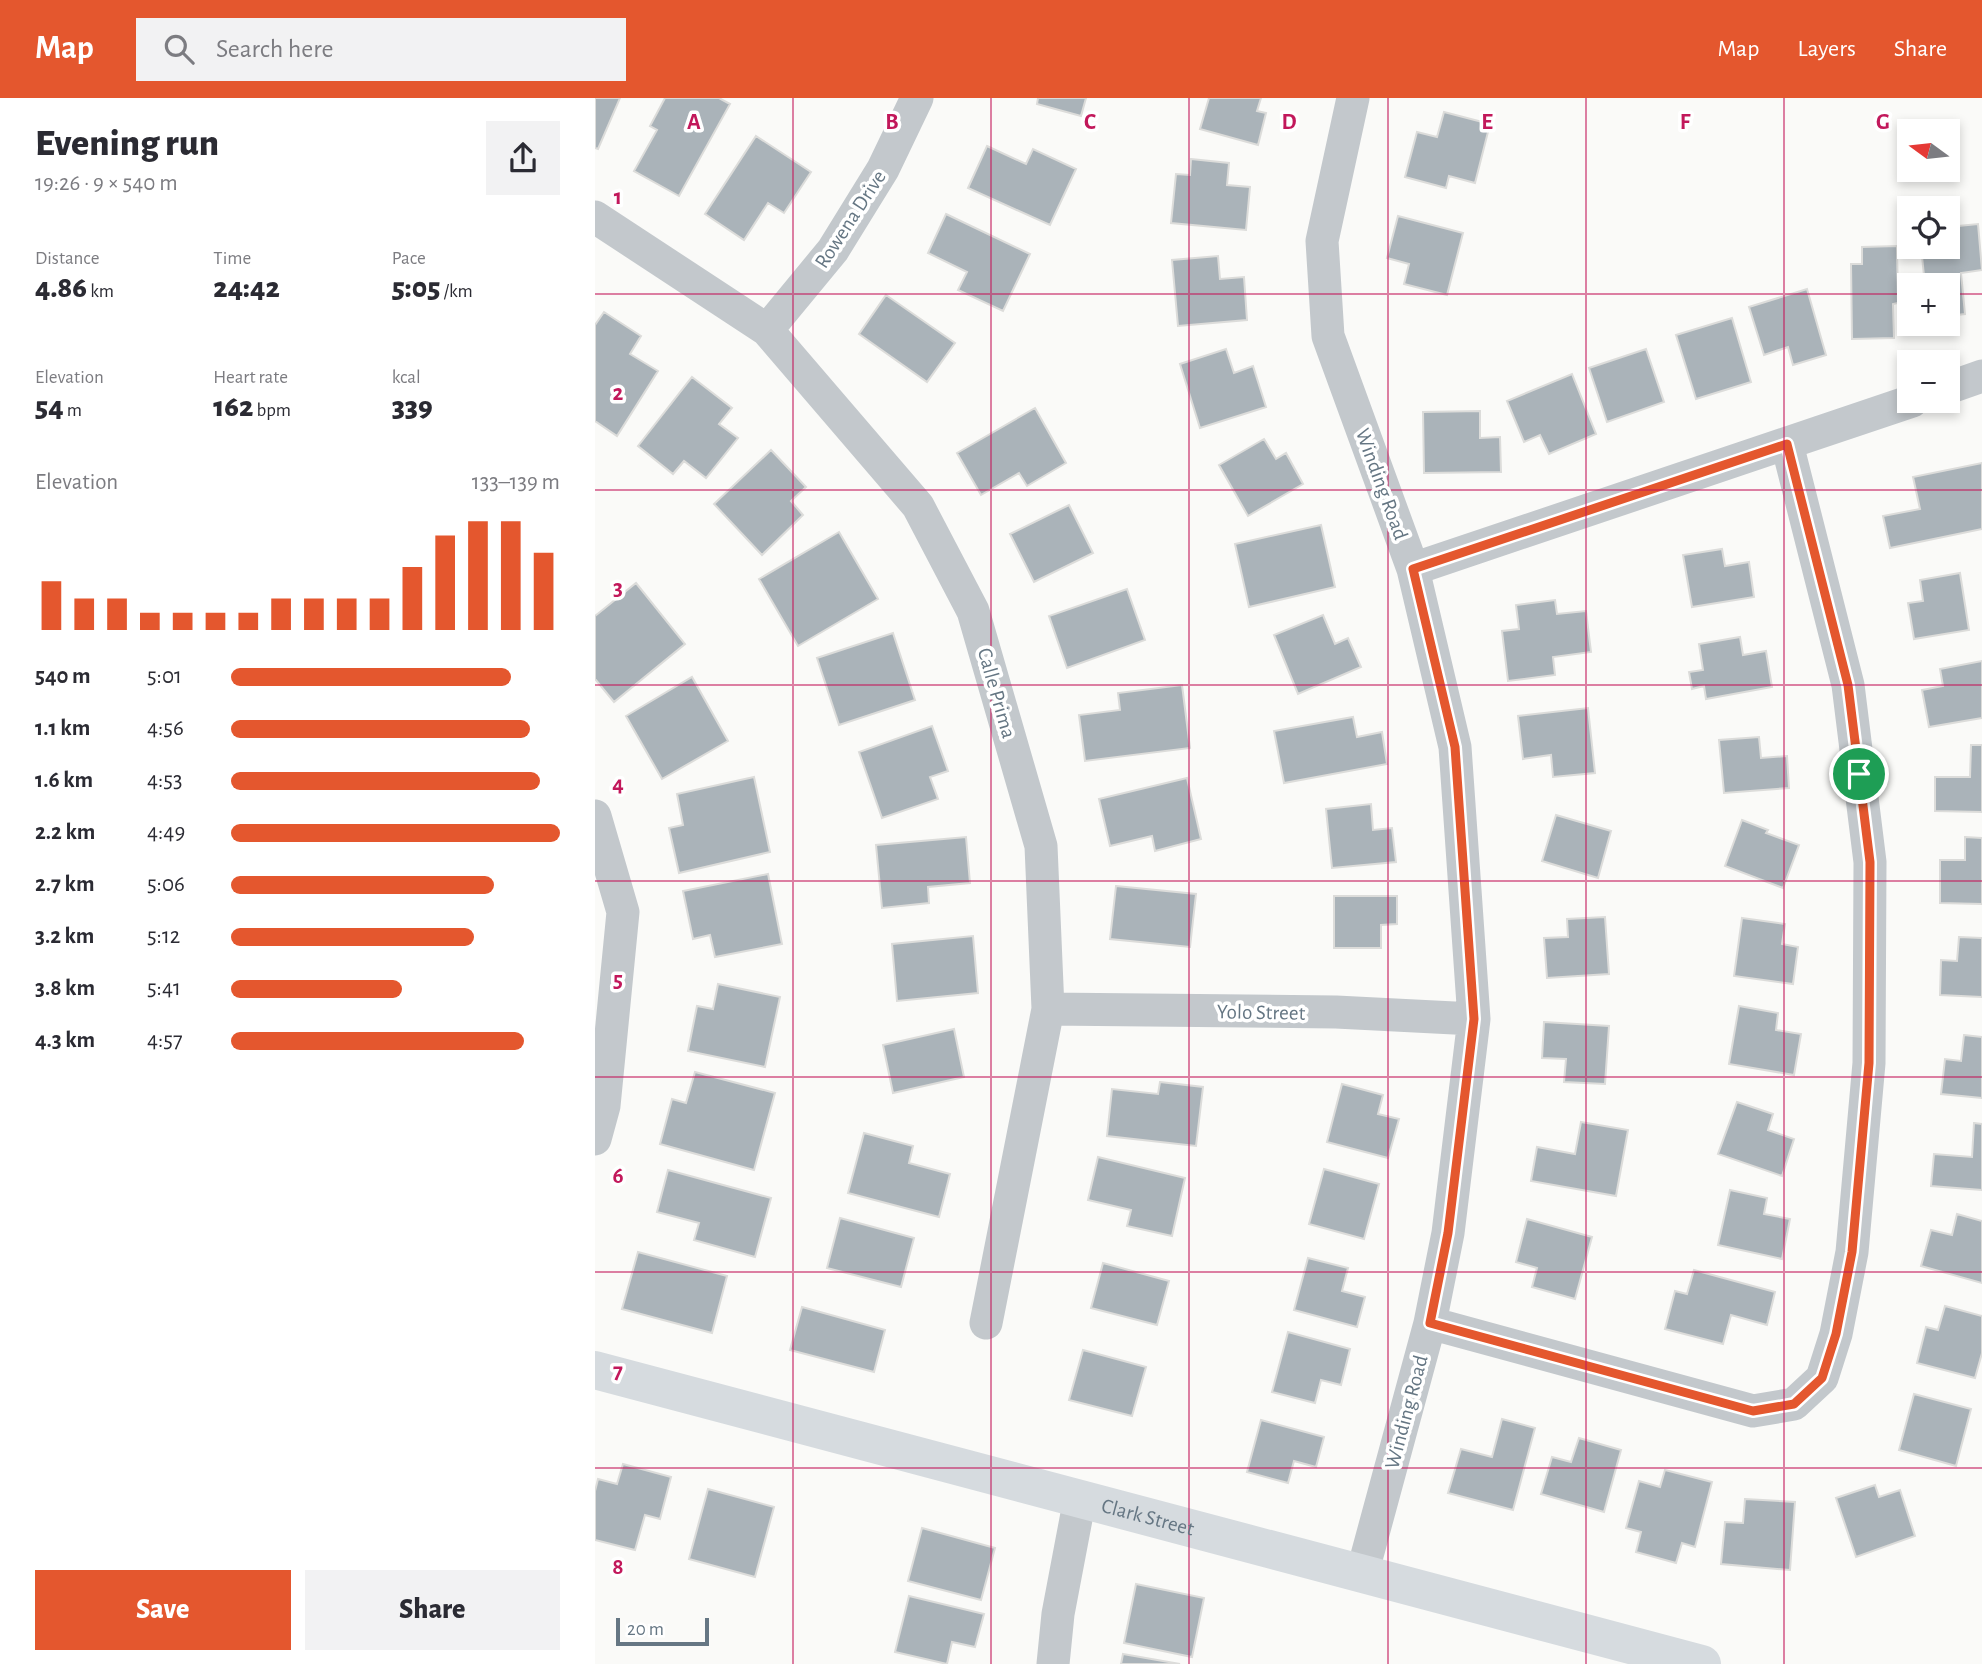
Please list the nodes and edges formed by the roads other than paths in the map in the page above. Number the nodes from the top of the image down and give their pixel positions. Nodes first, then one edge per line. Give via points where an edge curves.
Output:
1 (917, 98) edge
2 (1353, 98) edge
3 (595, 217) edge
4 (767, 330) junction
5 (1982, 376) edge
6 (1960, 384) edge
7 (1897, 406) edge
8 (1787, 444) junction
9 (1413, 569) junction
10 (595, 816) edge
11 (1048, 1009) junction
12 (1474, 1019) junction
13 (595, 1139) edge
14 (986, 1323) dead end
15 (1430, 1323) junction
16 (595, 1370) edge
17 (1080, 1498) junction
18 (1362, 1574) junction
19 (1053, 1664) edge
20 (1702, 1664) edge

1 - 4 street, Rowena Drive via 883,169 833,250
2 - 9 street, Winding Road via 1322,241 1328,335
3 - 4 street, Calle Prima
4 - 11 street, Calle Prima via 918,506 973,611 1041,846
5 - 6 street
7 - 8 street
8 - 9 street
8 - 15 street via 1848,685 1870,862 1869,1063 1852,1252 1822,1378 1794,1404 1753,1411
9 - 12 street, Winding Road via 1455,747
10 - 13 street via 623,912 604,1107
11 - 12 street, Yolo Street
11 - 14 street, Calle Prima
12 - 15 street, Winding Road via 1448,1233
15 - 18 street, Winding Road
16 - 17 street, Clark Street
17 - 18 street, Clark Street
17 - 19 street
18 - 20 street, Clark Street

